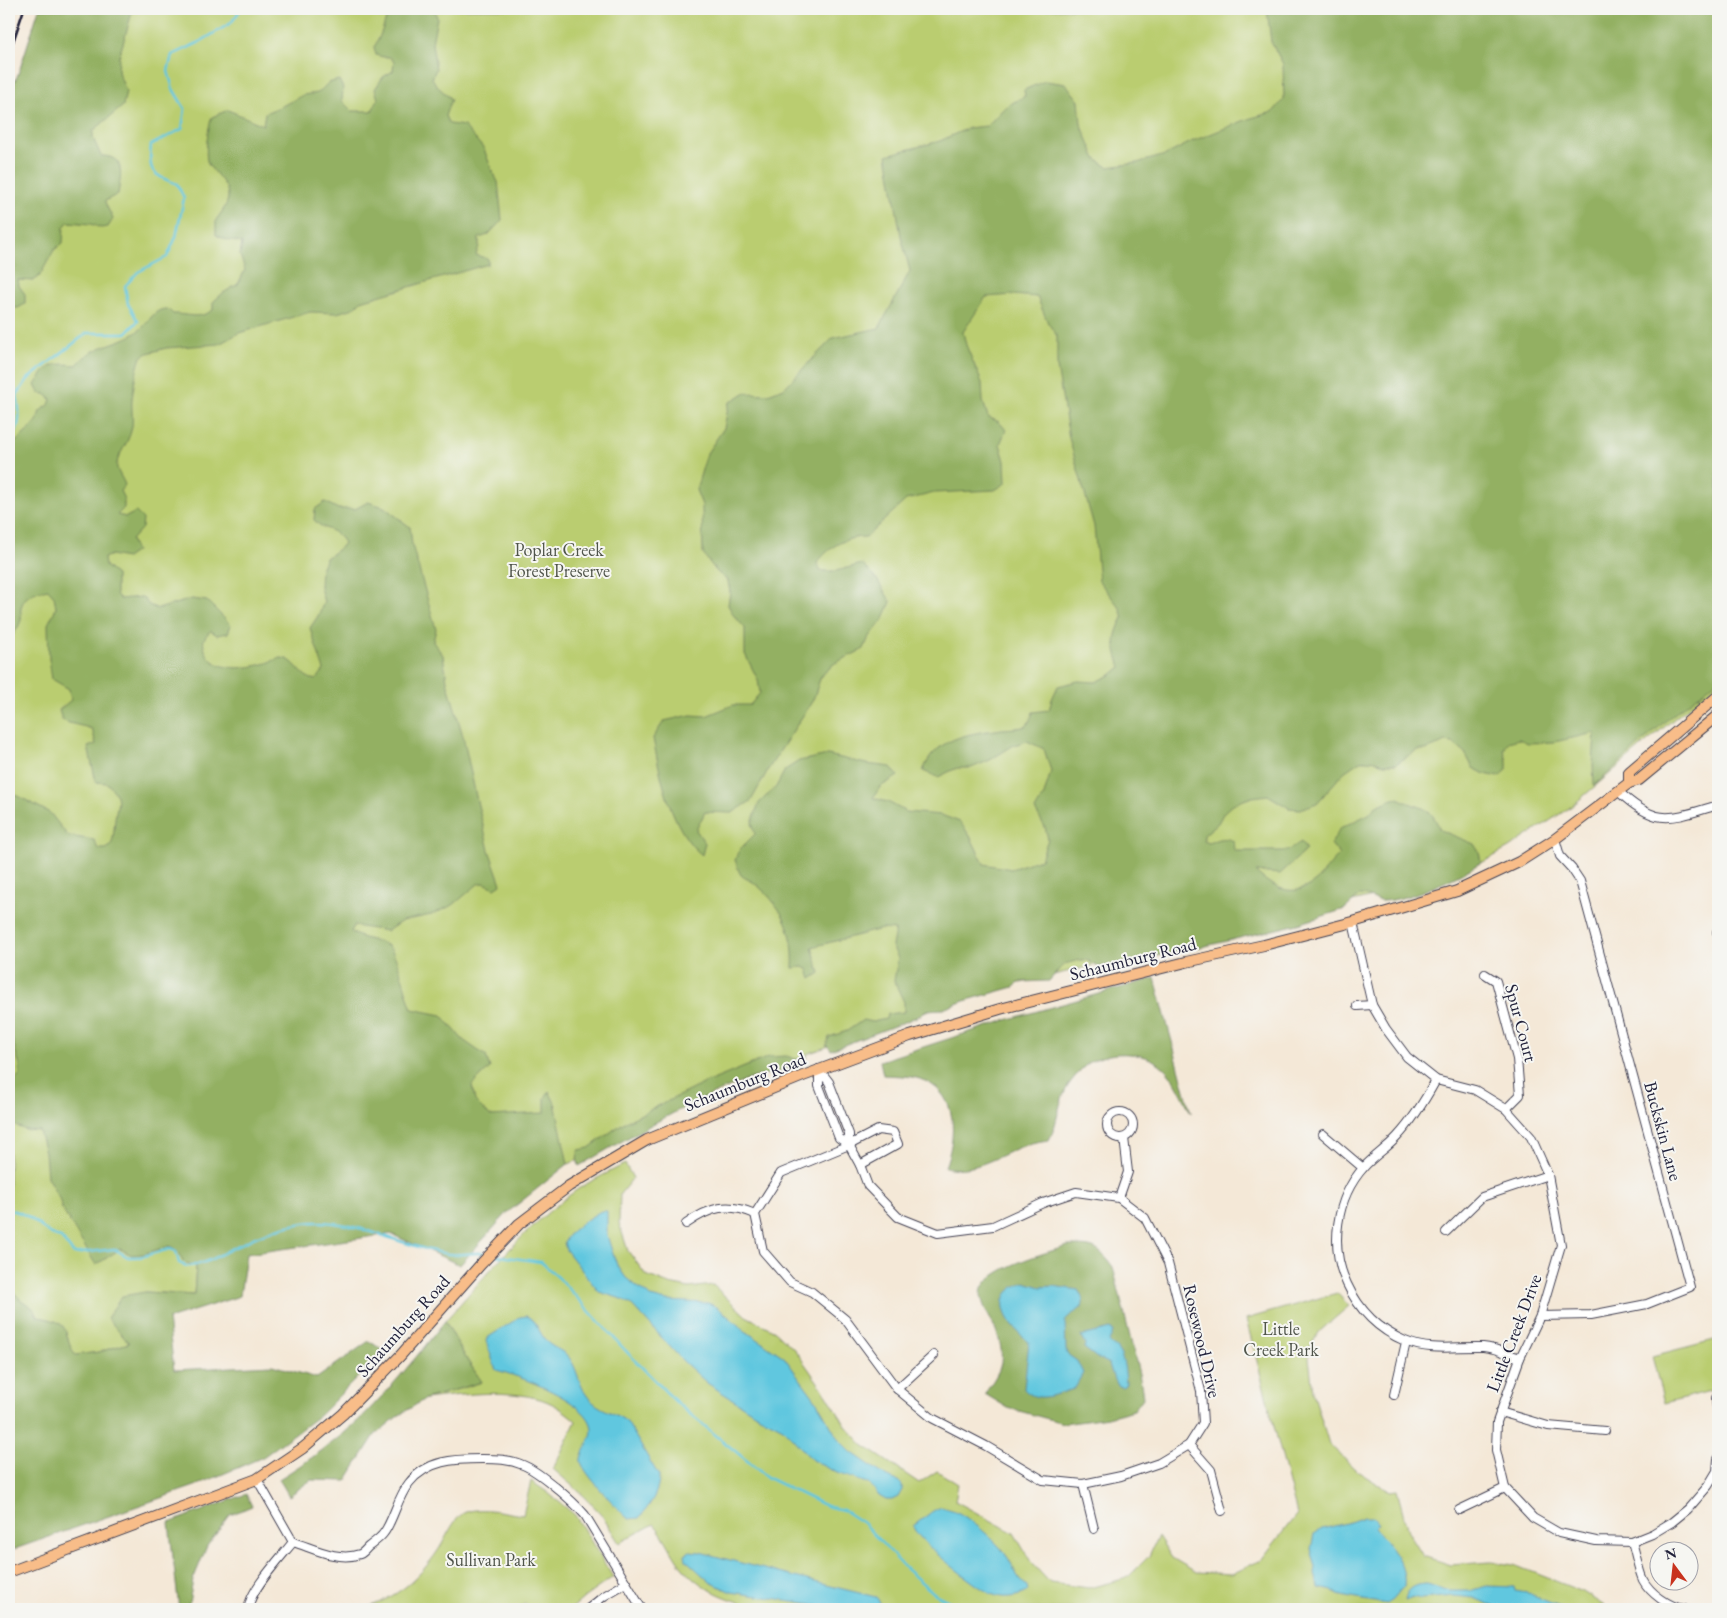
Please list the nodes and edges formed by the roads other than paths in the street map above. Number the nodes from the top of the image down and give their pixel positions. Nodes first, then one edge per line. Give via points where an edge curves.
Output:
1 (1718, 696) edge
2 (1718, 715) edge
3 (1629, 783) junction
4 (1618, 791) junction
5 (1718, 805) edge
6 (1555, 839) junction
7 (1353, 922) junction
8 (1485, 974) dead end
9 (1372, 1005) junction
10 (1357, 1006) dead end
11 (819, 1069) junction
12 (1436, 1080) junction
13 (1506, 1109) junction
14 (1323, 1134) dead end
15 (1124, 1138) dead end
16 (849, 1145) junction
17 (860, 1165) junction
18 (1363, 1168) junction
19 (1548, 1175) junction
20 (1119, 1198) junction
21 (755, 1214) junction
22 (686, 1224) dead end
23 (1446, 1232) dead end
24 (1540, 1316) junction
25 (1406, 1342) junction
26 (934, 1355) dead end
27 (1520, 1358) junction
28 (897, 1389) junction
29 (1394, 1395) dead end
30 (1716, 1398) dead end
31 (1500, 1412) junction
32 (1718, 1418) edge
33 (1605, 1431) dead end
34 (1189, 1445) junction
35 (1718, 1459) edge
36 (257, 1480) junction
37 (1083, 1484) junction
38 (1505, 1488) junction
39 (1459, 1510) dead end
40 (1222, 1511) dead end
41 (1094, 1529) dead end
42 (293, 1542) junction
43 (1632, 1542) junction
44 (9, 1572) edge
45 (626, 1583) junction
46 (249, 1609) edge
47 (588, 1609) edge
48 (642, 1609) edge
49 (1684, 1609) edge

1 - 3 main road via 1629,772
2 - 3 main road, Schaumburg Road via 1639,780
3 - 4 main road, Schaumburg Road
4 - 5 street via 1639,809 1661,817 1671,818
4 - 6 main road, Schaumburg Road
6 - 7 main road, Schaumburg Road via 1519,862 1457,891
6 - 24 street, Buckskin Lane via 1560,856 1580,881 1690,1288 1647,1304 1590,1315
7 - 9 street, Little Creek Drive
7 - 11 main road, Schaumburg Road via 1000,1009 910,1036
8 - 13 street, Spur Court via 1496,982 1517,1058 1520,1095
9 - 10 street
9 - 12 street, Little Creek Drive via 1407,1058
11 - 16 street, Rosewood Drive via 830,1082 849,1134
11 - 36 main road, Schaumburg Road via 647,1140 569,1186 519,1224 343,1414 303,1448
12 - 13 street, Little Creek Drive via 1475,1090
12 - 18 street via 1406,1127
13 - 19 street, Little Creek Drive via 1531,1137
14 - 18 street
15 - 20 street via 1128,1172
16 - 17 street, Rosewood Drive
16 - 17 street via 878,1130 893,1132 898,1144
16 - 21 street via 781,1173
17 - 20 street, Rosewood Drive via 868,1186 898,1217 938,1233 993,1226 1076,1192
18 - 25 street via 1342,1207 1337,1240 1340,1264 1350,1290 1371,1319
19 - 23 street via 1482,1197
19 - 24 street, Little Creek Drive via 1561,1245
20 - 34 street, Rosewood Drive via 1145,1218 1168,1263 1201,1391 1203,1423
21 - 22 street via 741,1208 718,1208 701,1213
21 - 28 street, Rosewood Drive via 763,1251 790,1282 812,1292 844,1319
24 - 27 street, Little Creek Drive
25 - 27 street via 1435,1349 1484,1347
25 - 29 street
26 - 28 street
27 - 31 street, Little Creek Drive
28 - 37 street, Rosewood Drive via 932,1418 1043,1480
30 - 32 street
31 - 33 street via 1548,1426
31 - 38 street, Little Creek Drive via 1496,1450
34 - 37 street, Rosewood Drive via 1159,1463
34 - 40 street via 1211,1470
35 - 43 street, Little Creek Drive via 1717,1471 1708,1486 1688,1509 1652,1534
36 - 42 street
36 - 44 main road, Schaumburg Road
37 - 41 street
38 - 39 street
38 - 43 street, Little Creek Drive via 1533,1518 1560,1533
42 - 45 street via 337,1557 360,1554 384,1534 402,1493 428,1467 448,1460 504,1459 525,1466 577,1506
42 - 46 street via 261,1582 248,1605
43 - 49 street via 1644,1581 1665,1603
45 - 47 street
45 - 48 street

